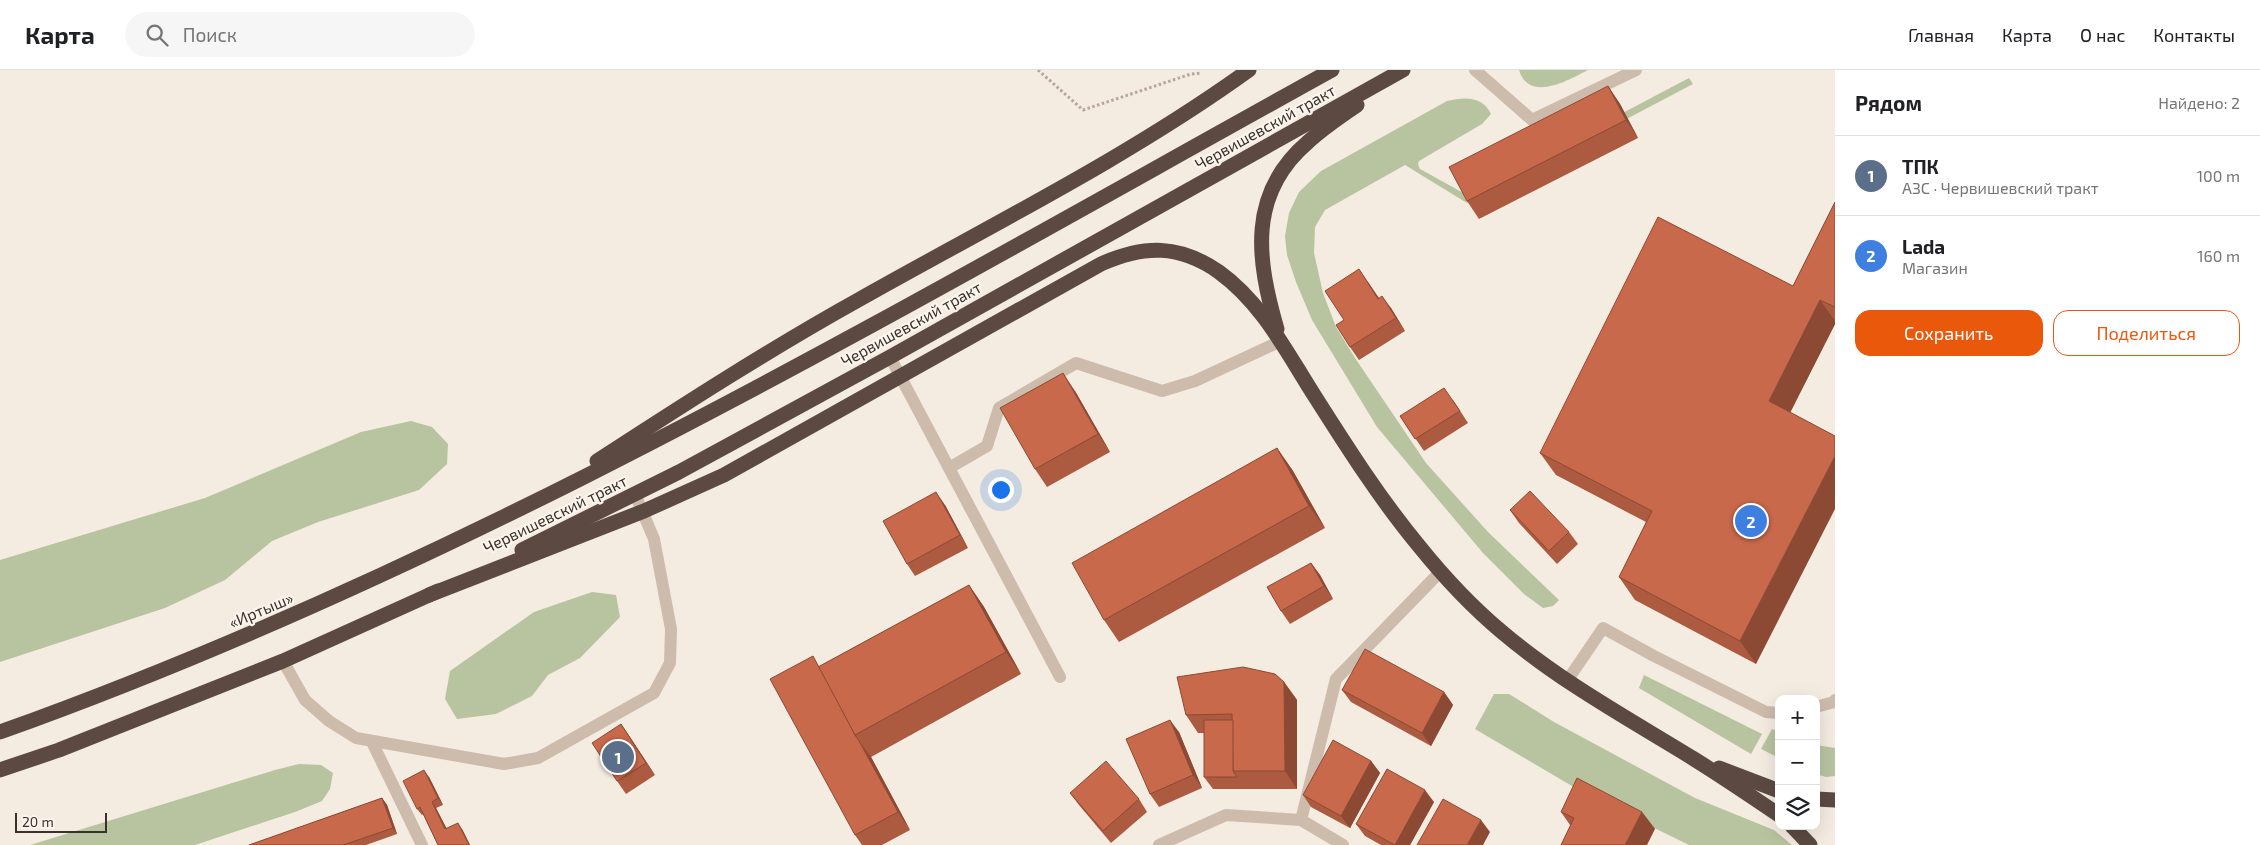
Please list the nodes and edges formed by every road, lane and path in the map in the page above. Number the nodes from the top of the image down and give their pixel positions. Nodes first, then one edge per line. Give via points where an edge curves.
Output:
1 (1038, 70) edge
2 (1249, 70) edge
3 (1332, 70) edge
4 (1402, 70) edge
5 (1475, 70) edge
6 (1636, 70) edge
7 (1206, 72) dead end
8 (1281, 341) junction
9 (890, 357) junction
10 (899, 377) junction
11 (949, 468) junction
12 (635, 494) junction
13 (530, 505) junction
14 (644, 511) junction
15 (1442, 571) junction
16 (430, 595) junction
17 (283, 661) junction
18 (1060, 677) dead end
19 (1567, 681) junction
20 (1835, 700) edge
21 (1820, 706) edge
22 (1775, 713) edge
23 (0, 732) edge
24 (372, 742) junction
25 (1694, 759) junction
26 (0, 770) edge
27 (1775, 789) edge
28 (1820, 799) edge
29 (1835, 800) edge
30 (1775, 812) edge
31 (1301, 820) junction
32 (1796, 830) edge
33 (422, 845) edge
34 (1159, 845) edge
35 (1343, 845) edge
36 (1810, 845) edge

1 - 7 path via 1083,110 1191,74
2 - 13 highway via 1213,96 1090,171 859,299 709,388
3 - 13 highway, Червишевский тракт via 876,322
4 - 8 highway via 1307,142 1273,185 1260,231 1262,268
4 - 9 highway, Червишевский тракт
5 - 6 lane via 1532,120
8 - 10 highway via 1259,310 1219,272 1175,252 1146,250 1117,257 1094,268
8 - 11 lane via 1194,381 1162,391 1076,364 1000,408 987,446
8 - 15 highway via 1379,494
9 - 10 lane
9 - 12 highway, Червишевский тракт
10 - 11 lane
10 - 14 highway via 724,475
11 - 18 lane
12 - 14 lane
12 - 16 highway, Червишевский тракт
13 - 23 highway, «Иртыш» via 372,581 256,632 136,682
14 - 16 highway
14 - 24 lane via 654,539 671,629 670,663 654,693 538,758 504,764
15 - 19 highway via 1501,632
15 - 31 lane via 1336,679
16 - 17 highway
17 - 24 lane via 305,700 328,721 356,738
17 - 26 highway
19 - 22 lane via 1603,628 1766,712
19 - 25 highway
20 - 21 lane
24 - 33 lane
25 - 27 highway
25 - 30 highway
28 - 29 highway
31 - 34 lane via 1226,815
31 - 35 lane
32 - 36 highway

